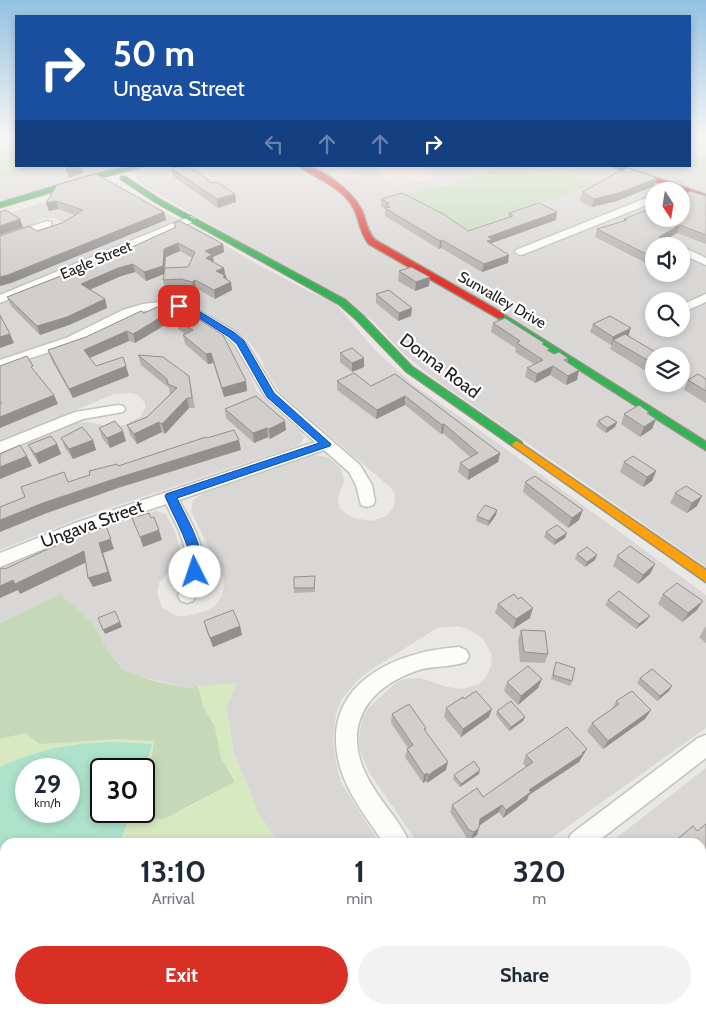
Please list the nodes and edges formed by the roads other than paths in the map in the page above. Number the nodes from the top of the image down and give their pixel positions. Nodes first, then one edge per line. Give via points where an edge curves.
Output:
1 (70, 184) edge
2 (132, 184) edge
3 (332, 184) edge
4 (690, 193) edge
5 (706, 197) edge
6 (645, 202) edge
7 (0, 205) edge
8 (191, 219) junction
9 (47, 224) dead end
10 (0, 240) edge
11 (520, 252) dead end
12 (690, 254) edge
13 (706, 262) edge
14 (706, 298) edge
15 (0, 299) edge
16 (690, 306) edge
17 (0, 364) edge
18 (118, 410) dead end
19 (326, 444) junction
20 (706, 447) edge
21 (0, 448) edge
22 (170, 496) junction
23 (367, 501) dead end
24 (0, 560) edge
25 (706, 577) edge
26 (187, 596) dead end
27 (460, 656) dead end
28 (706, 745) edge
29 (394, 838) edge
30 (584, 838) edge

1 - 7 street
2 - 8 street, Donna Road
3 - 20 street, Sunvalley Drive via 354,203 364,234 372,242 519,326
4 - 5 street
6 - 11 street
8 - 15 street, Eagle Street
8 - 25 street, Donna Road via 342,302 367,323 409,369
9 - 10 street
12 - 13 street
14 - 16 street
17 - 19 street via 70,341 143,308 184,307 232,335 271,395
18 - 21 street via 80,415
19 - 22 street, Ungava Street
19 - 23 street via 358,474 364,484
22 - 24 street, Ungava Street via 58,535
22 - 26 street via 194,548 196,561
27 - 29 street via 424,658 386,674 366,689 350,715 346,746 350,764
28 - 30 street

